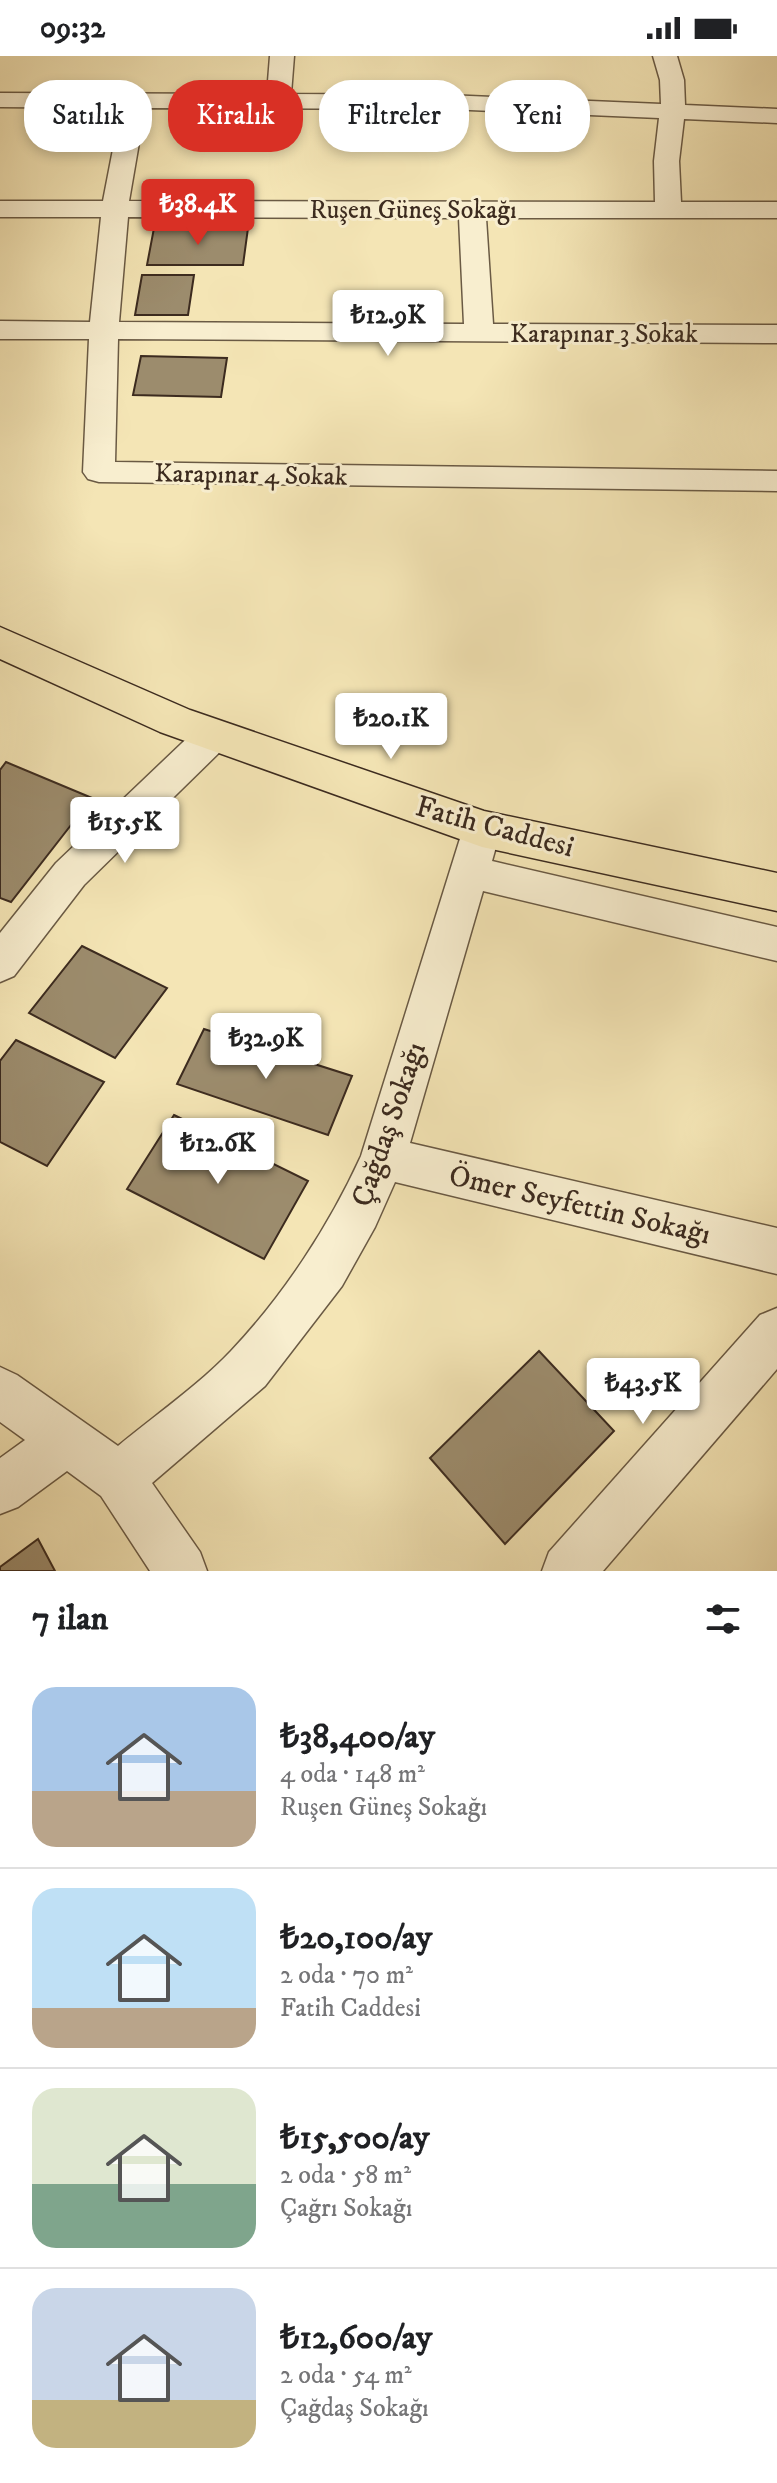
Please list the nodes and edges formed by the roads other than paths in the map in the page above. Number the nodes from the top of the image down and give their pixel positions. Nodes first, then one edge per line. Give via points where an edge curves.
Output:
1 (282, 56) edge
2 (665, 56) edge
3 (280, 80) edge
4 (0, 100) edge
5 (24, 100) edge
6 (303, 101) edge
7 (673, 112) junction
8 (777, 116) edge
9 (125, 152) edge
10 (0, 209) edge
11 (115, 209) junction
12 (472, 210) junction
13 (669, 210) junction
14 (777, 210) edge
15 (0, 330) edge
16 (104, 330) junction
17 (479, 332) junction
18 (777, 334) edge
19 (777, 481) edge
20 (0, 642) edge
21 (215, 734) junction
22 (482, 829) junction
23 (469, 872) junction
24 (777, 892) edge
25 (777, 944) edge
26 (0, 964) edge
27 (383, 1158) junction
28 (777, 1251) edge
29 (777, 1332) edge
30 (0, 1392) edge
31 (67, 1440) junction
32 (119, 1478) junction
33 (0, 1489) edge
34 (181, 1571) edge
35 (568, 1571) edge

1 - 3 street
2 - 7 street via 673,74
4 - 5 street
6 - 7 street
7 - 8 street
7 - 13 street via 666,156
9 - 11 street, Karapınar 4 Sokak
10 - 11 street, Ruşen Güneş Sokağı
11 - 12 street, Ruşen Güneş Sokağı
11 - 16 street, Karapınar 4 Sokak
12 - 13 street, Ruşen Güneş Sokağı
12 - 17 street
13 - 14 street, Ruşen Güneş Sokağı
15 - 16 street, Karapınar 3 Sokak
16 - 17 street, Karapınar 3 Sokak
16 - 19 street, Karapınar 4 Sokak via 99,472
17 - 18 street, Karapınar 3 Sokak
20 - 21 main road, Fatih Caddesi
21 - 22 main road, Fatih Caddesi
21 - 26 street via 70,874
22 - 23 street, Çağdaş Sokağı
22 - 24 main road, Fatih Caddesi
23 - 25 street
23 - 27 street, Çağdaş Sokağı
27 - 28 street, Ömer Seyfettin Sokağı
27 - 32 street, Çağdaş Sokağı via 325,1270 248,1369
29 - 35 street
30 - 31 street
31 - 32 street
31 - 33 street
32 - 34 street

